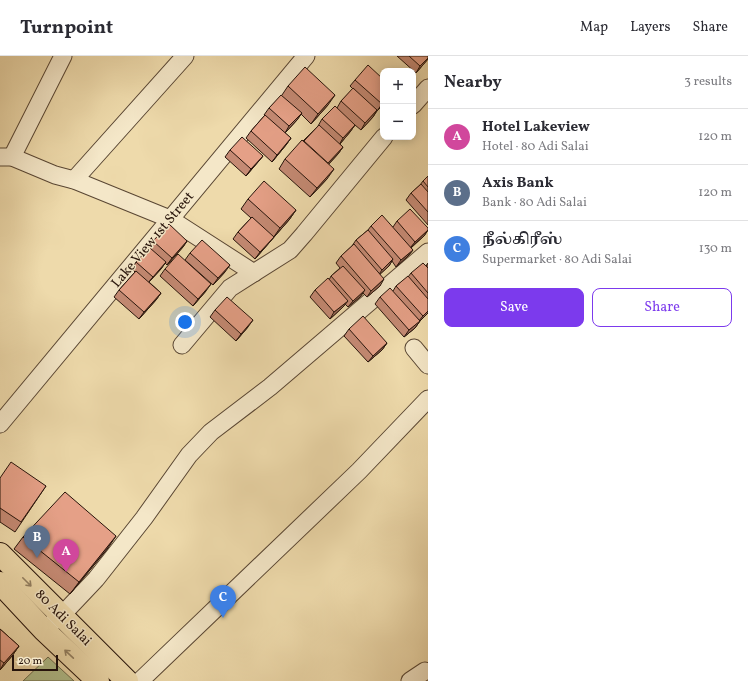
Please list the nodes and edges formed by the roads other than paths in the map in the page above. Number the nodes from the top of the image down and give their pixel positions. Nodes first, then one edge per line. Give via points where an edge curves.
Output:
1 (62, 56) edge
2 (185, 56) edge
3 (306, 56) edge
4 (428, 88) edge
5 (414, 104) edge
6 (382, 140) edge
7 (6, 157) edge
8 (74, 180) junction
9 (170, 219) junction
10 (428, 252) edge
11 (254, 273) junction
12 (182, 346) dead end
13 (414, 348) dead end
14 (428, 365) edge
15 (428, 399) edge
16 (0, 424) edge
17 (0, 554) edge
18 (0, 583) edge
19 (61, 616) junction
20 (44, 630) junction
21 (425, 671) dead end
22 (98, 681) edge
23 (127, 681) edge
24 (140, 681) edge
25 (410, 681) edge

1 - 7 street
2 - 8 street
3 - 9 street, Lake View 1st Street
4 - 5 street
6 - 11 street via 290,250
7 - 8 street
8 - 9 street
9 - 11 street
9 - 16 street, Lake View 1st Street
10 - 19 street via 270,387 211,432 189,455 96,579
11 - 12 street via 230,288
13 - 14 street
15 - 24 street via 359,471
17 -> 19 main road, 80 Adi Salai
18 - 20 main road, 80 Adi Salai
19 - 20 street
19 - 23 main road, 80 Adi Salai
22 -> 20 main road, 80 Adi Salai
21 - 25 street

